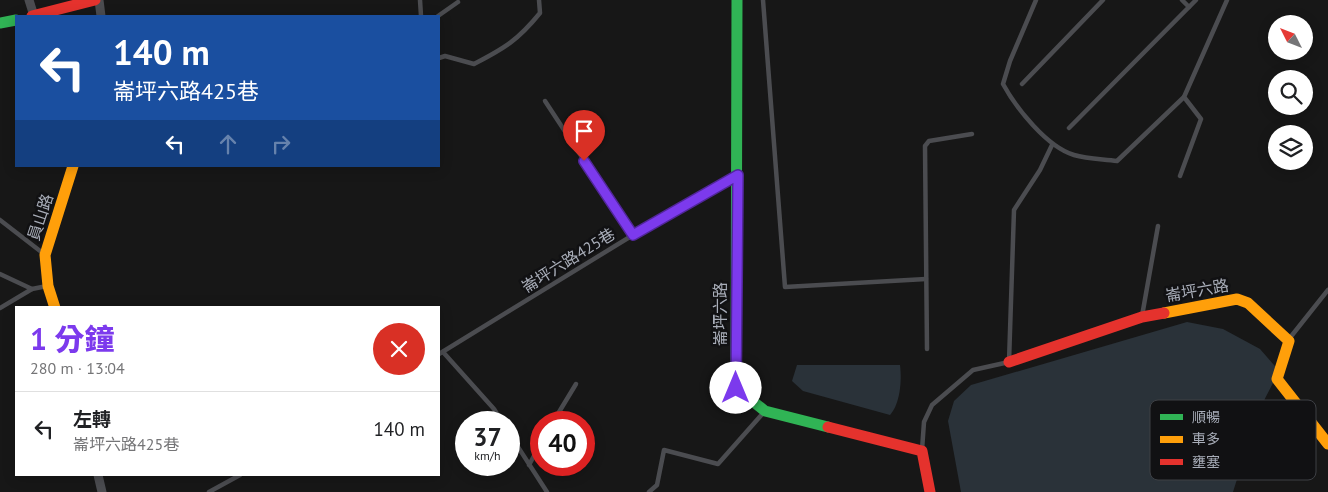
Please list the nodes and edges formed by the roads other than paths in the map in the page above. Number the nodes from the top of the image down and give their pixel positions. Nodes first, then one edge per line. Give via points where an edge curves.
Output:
1 (29, 0) edge
2 (95, 0) edge
3 (99, 0) edge
4 (420, 0) edge
5 (539, 0) edge
6 (737, 0) edge
7 (764, 0) edge
8 (1036, 0) edge
9 (1103, 0) edge
10 (1182, 0) edge
11 (1196, 0) edge
12 (1228, 0) edge
13 (458, 2) dead end
14 (1189, 7) junction
15 (33, 15) edge
16 (37, 15) edge
17 (101, 15) edge
18 (422, 15) edge
19 (439, 15) edge
20 (15, 20) edge
21 (0, 23) edge
22 (440, 58) edge
23 (1022, 84) dead end
24 (1184, 97) junction
25 (545, 101) dead end
26 (1069, 128) dead end
27 (972, 134) dead end
28 (1052, 145) junction
29 (73, 167) edge
30 (738, 175) junction
31 (1180, 176) dead end
32 (0, 220) edge
33 (1158, 226) dead end
34 (633, 235) junction
35 (45, 255) junction
36 (0, 274) edge
37 (926, 279) junction
38 (48, 286) junction
39 (32, 289) junction
40 (1328, 290) edge
41 (54, 306) edge
42 (0, 308) edge
43 (1142, 317) junction
44 (1289, 340) junction
45 (927, 349) dead end
46 (441, 353) edge
47 (1009, 362) junction
48 (576, 384) dead end
49 (1293, 400) edge
50 (765, 410) junction
51 (495, 411) edge
52 (560, 411) edge
53 (1316, 429) edge
54 (1328, 444) edge
55 (922, 451) junction
56 (520, 452) edge
57 (530, 462) edge
58 (528, 465) junction
59 (98, 476) edge
60 (238, 476) edge
61 (102, 492) edge
62 (209, 492) edge
63 (547, 492) edge
64 (650, 492) edge
65 (930, 492) edge

1 - 15 street
2 - 16 street
3 - 17 street
4 - 18 lane
5 - 22 lane via 540,13 522,35 503,49 474,64 445,56
6 - 30 street, 崙坪六路
7 - 37 lane via 785,287
8 - 28 lane via 1003,84 1010,97
9 - 23 lane
10 - 14 lane
11 - 14 lane
12 - 24 lane
13 - 19 lane
14 - 26 lane
20 - 21 street
24 - 28 lane via 1117,161 1074,155
24 - 31 lane via 1201,119
25 - 34 lane
27 - 37 lane via 929,141 925,146
28 - 47 lane via 1014,210
29 - 35 street, 員山路
30 - 34 lane, 崙坪六路425巷
30 - 50 street, 崙坪六路 via 736,388
32 - 35 lane
33 - 43 lane
34 - 46 lane, 崙坪六路425巷
35 - 38 street, 員山路
36 - 39 lane
37 - 45 lane
38 - 39 lane
38 - 41 street, 員山路
39 - 42 lane
40 - 44 lane
43 - 44 street, 崙坪六路 via 1237,299 1248,303
43 - 47 street, 崙坪六路
44 - 49 street via 1277,379
46 - 51 lane
47 - 55 lane via 973,370 932,405 924,422
48 - 52 lane
50 - 55 street, 崙坪六路
50 - 64 lane via 718,464 664,450 657,485
53 - 54 street
55 - 65 street
56 - 58 lane
57 - 58 lane
58 - 63 lane
59 - 61 street
60 - 62 lane

